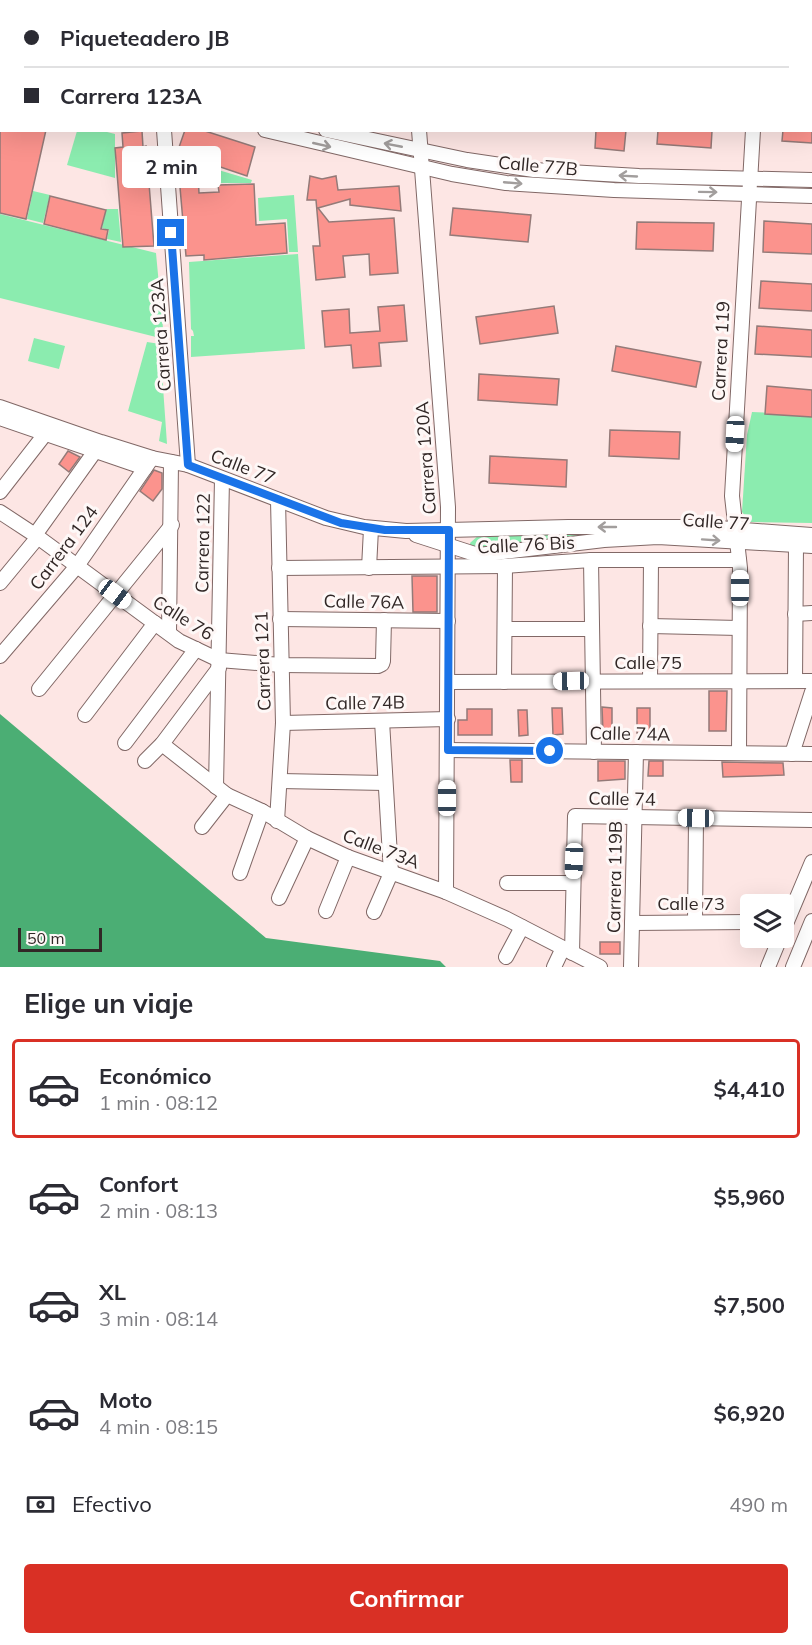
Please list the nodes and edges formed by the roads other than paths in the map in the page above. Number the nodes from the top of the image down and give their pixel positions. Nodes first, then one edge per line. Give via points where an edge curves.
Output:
1 (164, 132) edge
2 (273, 132) edge
3 (335, 132) edge
4 (418, 132) edge
5 (753, 132) edge
6 (420, 151) junction
7 (422, 167) junction
8 (749, 177) junction
9 (812, 180) edge
10 (748, 193) junction
11 (812, 196) edge
12 (0, 407) edge
13 (0, 418) edge
14 (49, 430) junction
15 (98, 447) junction
16 (171, 462) junction
17 (149, 463) junction
18 (188, 465) junction
19 (222, 479) junction
20 (0, 492) edge
21 (278, 500) junction
22 (325, 503) dead end
23 (1, 513) edge
24 (326, 518) junction
25 (172, 525) junction
26 (371, 529) junction
27 (449, 530) junction
28 (406, 531) junction
29 (736, 535) junction
30 (812, 535) edge
31 (37, 536) junction
32 (604, 540) junction
33 (796, 545) junction
34 (448, 546) junction
35 (812, 546) edge
36 (523, 550) junction
37 (598, 560) junction
38 (651, 560) junction
39 (739, 560) junction
40 (448, 565) junction
41 (77, 566) junction
42 (505, 566) junction
43 (523, 566) junction
44 (279, 568) junction
45 (369, 568) junction
46 (0, 583) edge
47 (115, 594) junction
48 (795, 614) junction
49 (812, 614) edge
50 (280, 619) junction
51 (384, 620) junction
52 (448, 621) junction
53 (155, 623) junction
54 (650, 626) junction
55 (739, 628) junction
56 (504, 629) junction
57 (592, 629) junction
58 (169, 633) junction
59 (196, 649) junction
60 (0, 656) edge
61 (219, 664) junction
62 (281, 665) junction
63 (739, 680) junction
64 (593, 681) junction
65 (650, 681) junction
66 (795, 681) junction
67 (812, 681) edge
68 (448, 682) junction
69 (504, 682) junction
70 (39, 689) dead end
71 (812, 692) edge
72 (86, 715) dead end
73 (448, 719) junction
74 (382, 720) junction
75 (283, 723) junction
76 (125, 743) dead end
77 (162, 744) junction
78 (448, 750) junction
79 (594, 752) junction
80 (636, 752) junction
81 (739, 753) junction
82 (792, 754) junction
83 (812, 754) edge
84 (145, 761) dead end
85 (280, 781) junction
86 (385, 783) junction
87 (221, 791) junction
88 (262, 811) junction
89 (634, 817) junction
90 (696, 818) junction
91 (812, 820) edge
92 (277, 821) junction
93 (202, 827) dead end
94 (307, 838) junction
95 (348, 857) junction
96 (812, 862) edge
97 (240, 873) dead end
98 (391, 873) junction
99 (507, 883) dead end
100 (573, 883) junction
101 (446, 892) junction
102 (279, 898) dead end
103 (794, 902) edge
104 (326, 911) dead end
105 (374, 912) dead end
106 (812, 921) edge
107 (695, 922) junction
108 (740, 922) edge
109 (632, 923) junction
110 (522, 927) junction
111 (776, 948) edge
112 (568, 950) junction
113 (506, 957) dead end
114 (554, 967) edge
115 (600, 967) edge
116 (631, 967) edge
117 (768, 967) edge
118 (793, 967) edge

1 - 18 street, Carrera 123A
2 -> 7 street, Calle 77B
6 -> 3 street, Calle 77B
4 - 6 street, Carrera 120A
5 - 8 street, Carrera 119
6 - 7 street, Carrera 120A
8 -> 6 street, Calle 77B via 534,171
7 -> 10 street, Calle 77B via 506,183
7 - 27 street, Carrera 120A
8 - 9 street, Calle 77B
8 - 10 street, Carrera 119
10 - 11 street, Calle 77B
10 - 29 street, Carrera 119 via 732,496
12 - 14 street, Calle 77
13 - 14 street
14 - 15 street, Calle 77
14 - 20 street
15 - 17 street, Calle 77
15 - 31 street
16 - 17 street, Calle 77
16 - 18 street, Calle 77
16 - 25 street
17 - 41 street, Carrera 124
18 - 19 street, Calle 77
19 - 21 street, Calle 77
19 - 61 street, Carrera 122
21 - 24 street, Calle 77
21 - 44 street, Carrera 121
22 - 24 street
23 - 31 street, Calle 76
24 - 26 street, Calle 77
25 - 47 street
25 - 58 street
26 - 28 street, Calle 77
26 - 45 street
27 - 28 street, Calle 77
29 -> 27 street, Calle 77 via 705,527
27 - 34 street, Carrera 120A
28 - 34 street, Calle 77
29 - 30 street, Calle 77
32 -> 29 street, Calle 77
29 - 33 street, Calle 77
29 - 39 street, Carrera 119
31 - 41 street, Calle 76
31 - 46 street
32 - 36 street, Calle 77
32 - 37 street
33 - 35 street, Calle 77
33 - 48 street
34 - 36 street, Calle 77 via 478,555
34 - 40 street, Carrera 120A
36 - 43 street
37 - 38 street, Calle 76 Bis
37 - 43 street, Calle 76 Bis
37 - 57 street
38 - 39 street, Calle 76 Bis
38 - 54 street
39 - 55 street, Carrera 119
40 - 42 street, Calle 76 Bis
40 - 45 street, Calle 76 Bis
40 - 52 street, Carrera 120A
41 - 47 street, Calle 76
41 - 60 street, Carrera 124
42 - 43 street, Calle 76 Bis
42 - 56 street
44 - 45 street, Calle 76 Bis
44 - 50 street, Carrera 121
47 - 53 street, Calle 76
47 - 70 street
48 - 49 street
48 - 66 street
50 - 51 street, Calle 76A
50 - 62 street, Carrera 121
51 - 52 street, Calle 76A
51 - 62 street, Calle 76 via 383,661 378,666
52 - 68 street, Carrera 120A
53 - 58 street, Calle 76
53 - 72 street
54 - 55 street
54 - 65 street
55 - 63 street, Carrera 119
56 - 57 street
56 - 69 street
57 - 64 street
58 - 59 street, Calle 76
59 - 61 street, Calle 76
59 - 76 street
61 - 62 street, Calle 76
61 - 77 street
61 - 87 street, Carrera 122
62 - 75 street, Carrera 121
63 - 65 street, Calle 75
63 - 66 street, Calle 75
63 - 81 street, Carrera 119
64 - 65 street, Calle 75
64 - 69 street, Calle 75
64 - 79 street
66 - 67 street, Calle 75
68 - 69 street, Calle 75
68 - 73 street, Carrera 120A
71 - 82 street
73 - 74 street, Calle 74B
73 - 78 street, Carrera 120A
74 - 75 street, Calle 74B
74 - 86 street
75 - 85 street, Carrera 121
77 - 84 street
77 - 87 street, Calle 73A
78 - 79 street, Calle 74A
78 - 101 street, Carrera 120A
79 - 80 street, Calle 74A
80 - 81 street, Calle 74A
80 - 89 street, Carrera 119B
81 - 82 street, Calle 74A
82 - 83 street, Calle 74A
85 - 86 street
85 - 92 street, Carrera 121
86 - 98 street
87 - 88 street, Calle 73A
87 - 93 street
88 - 92 street, Calle 73A
88 - 97 street
89 - 90 street, Calle 74
89 - 100 street, Calle 74 via 575,816
89 - 109 street, Carrera 119B
90 - 91 street, Calle 74
90 - 107 street
92 - 94 street, Calle 73A
94 - 95 street, Calle 73A
94 - 102 street
95 - 98 street, Calle 73A
95 - 104 street
96 - 103 street
98 - 101 street, Calle 73A
98 - 105 street
99 - 100 street
100 - 112 street
101 - 110 street, Calle 73A
106 - 118 street
107 - 108 street, Calle 73
107 - 109 street, Calle 73
109 - 116 street, Carrera 119B
110 - 112 street, Calle 73A
110 - 113 street
111 - 117 street
112 - 114 street
112 - 115 street, Calle 73A

